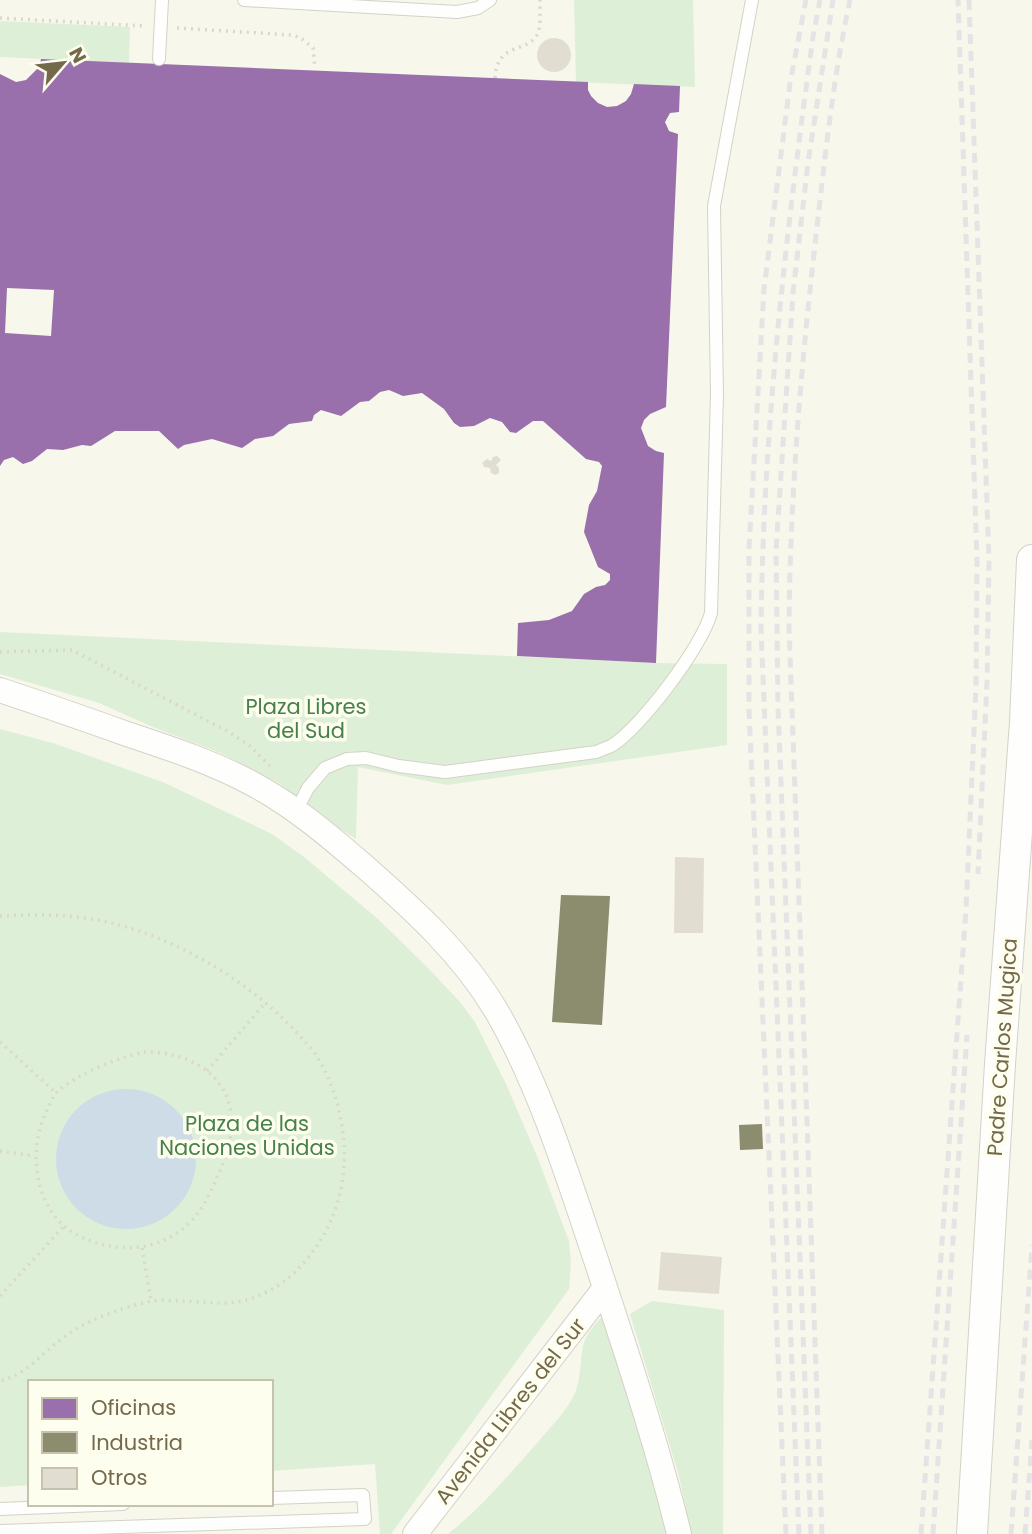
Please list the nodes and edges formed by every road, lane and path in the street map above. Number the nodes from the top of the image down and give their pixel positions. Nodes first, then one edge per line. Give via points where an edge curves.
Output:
1 (162, 0) edge
2 (244, 0) edge
3 (490, 0) edge
4 (540, 0) edge
5 (752, 0) edge
6 (159, 59) dead end
7 (495, 78) dead end
8 (1032, 559) edge
9 (0, 652) edge
10 (0, 690) edge
11 (272, 768) dead end
12 (296, 811) junction
13 (0, 916) edge
14 (265, 1003) junction
15 (0, 1042) edge
16 (207, 1071) junction
17 (56, 1093) junction
18 (0, 1152) edge
19 (34, 1156) junction
20 (64, 1227) junction
21 (142, 1248) junction
22 (605, 1288) junction
23 (0, 1296) edge
24 (151, 1300) junction
25 (0, 1381) edge
26 (273, 1498) edge
27 (74, 1506) edge
28 (0, 1509) edge
29 (0, 1531) edge
30 (415, 1534) edge
31 (679, 1534) edge
32 (972, 1534) edge

1 - 6 lane
2 - 3 lane via 457,12
4 - 7 path via 536,36 503,56
5 - 12 lane via 714,206 717,394 711,613 699,642 644,715 612,745 576,756 445,772 347,759 325,768
8 - 32 street, Padre Carlos Mugica
9 - 11 path via 72,650 229,732
10 - 12 street via 197,759 252,783
12 - 22 street via 408,904 453,951 490,1001 553,1136
13 - 14 path via 52,914 112,923 182,948
14 - 16 path
14 - 24 path via 316,1054 330,1084 342,1120 345,1160 339,1203 315,1248 296,1272 272,1289 242,1301
15 - 17 path
16 - 17 path via 174,1054 144,1052 113,1061
16 - 21 path via 230,1103 231,1128 222,1167 188,1225
17 - 19 path via 41,1122
18 - 19 path
19 - 20 path via 49,1210
20 - 21 path via 86,1241
20 - 23 path
21 - 24 path
22 - 30 street, Avenida Libres del Sur
22 - 31 street
24 - 25 path via 90,1322 60,1339 32,1366
26 - 29 lane via 363,1494 365,1519
27 - 28 lane

